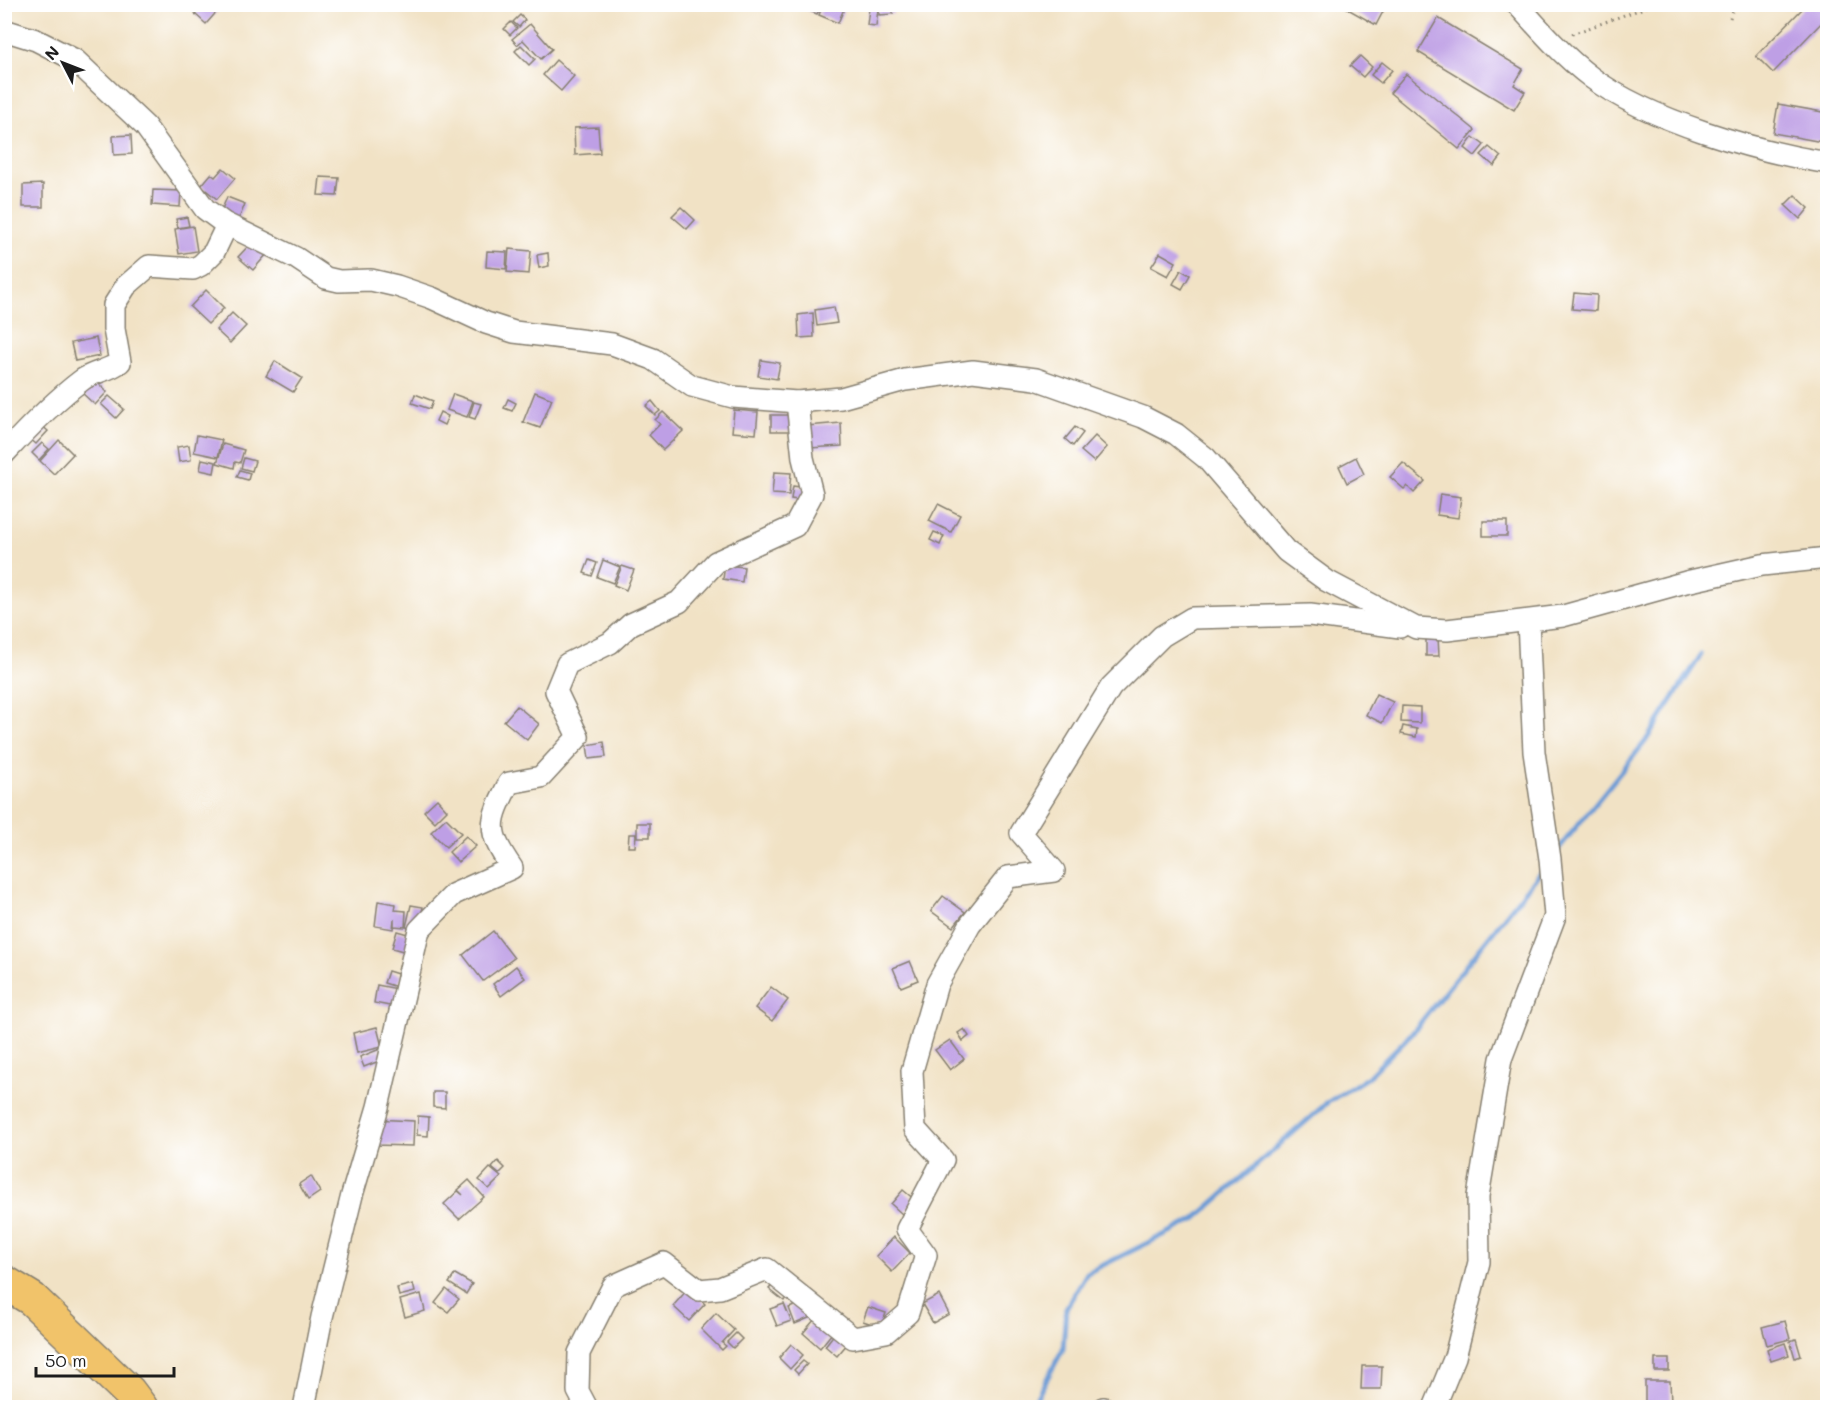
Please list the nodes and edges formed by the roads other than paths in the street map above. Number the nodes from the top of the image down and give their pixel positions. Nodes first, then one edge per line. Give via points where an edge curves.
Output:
1 (1517, 4) edge
2 (4, 30) edge
3 (1827, 163) edge
4 (227, 225) junction
5 (796, 402) junction
6 (4, 454) edge
7 (1827, 558) edge
8 (1528, 621) junction
9 (1416, 628) junction
10 (4, 1282) edge
11 (141, 1407) edge
12 (304, 1407) edge
13 (587, 1407) edge
14 (1434, 1407) edge

1 - 3 street via 1592,78 1641,108 1707,131
2 - 4 street via 36,40 75,60 145,126 204,209
4 - 5 street via 261,239 326,278 371,280 397,286 514,332 612,344 653,358 693,386 733,397
4 - 6 street via 214,252 193,269 149,266 134,276 114,304 120,362 85,378
5 - 9 street via 841,398 905,380 973,371 1036,379 1143,417 1176,434 1206,458 1286,551 1327,581
5 - 12 street via 812,494 795,526 716,562 679,602 632,624 610,643 567,664 556,691 578,737 541,777 509,783 492,815 495,844 512,868 454,894 419,930 378,1107 330,1284
7 - 8 street via 1762,565 1655,589 1563,616
8 - 9 street via 1447,630
8 - 14 street via 1534,752 1555,916 1501,1059 1478,1196 1479,1262 1455,1357
9 - 13 street via 1310,615 1192,618 1162,636 1112,687 1021,833 1054,871 1008,877 970,925 937,984 912,1071 915,1129 943,1160 907,1229 926,1255 908,1313 886,1332 853,1338 767,1269 720,1288 699,1290 664,1263 613,1286 579,1353 578,1391
10 - 11 main road via 32,1299

